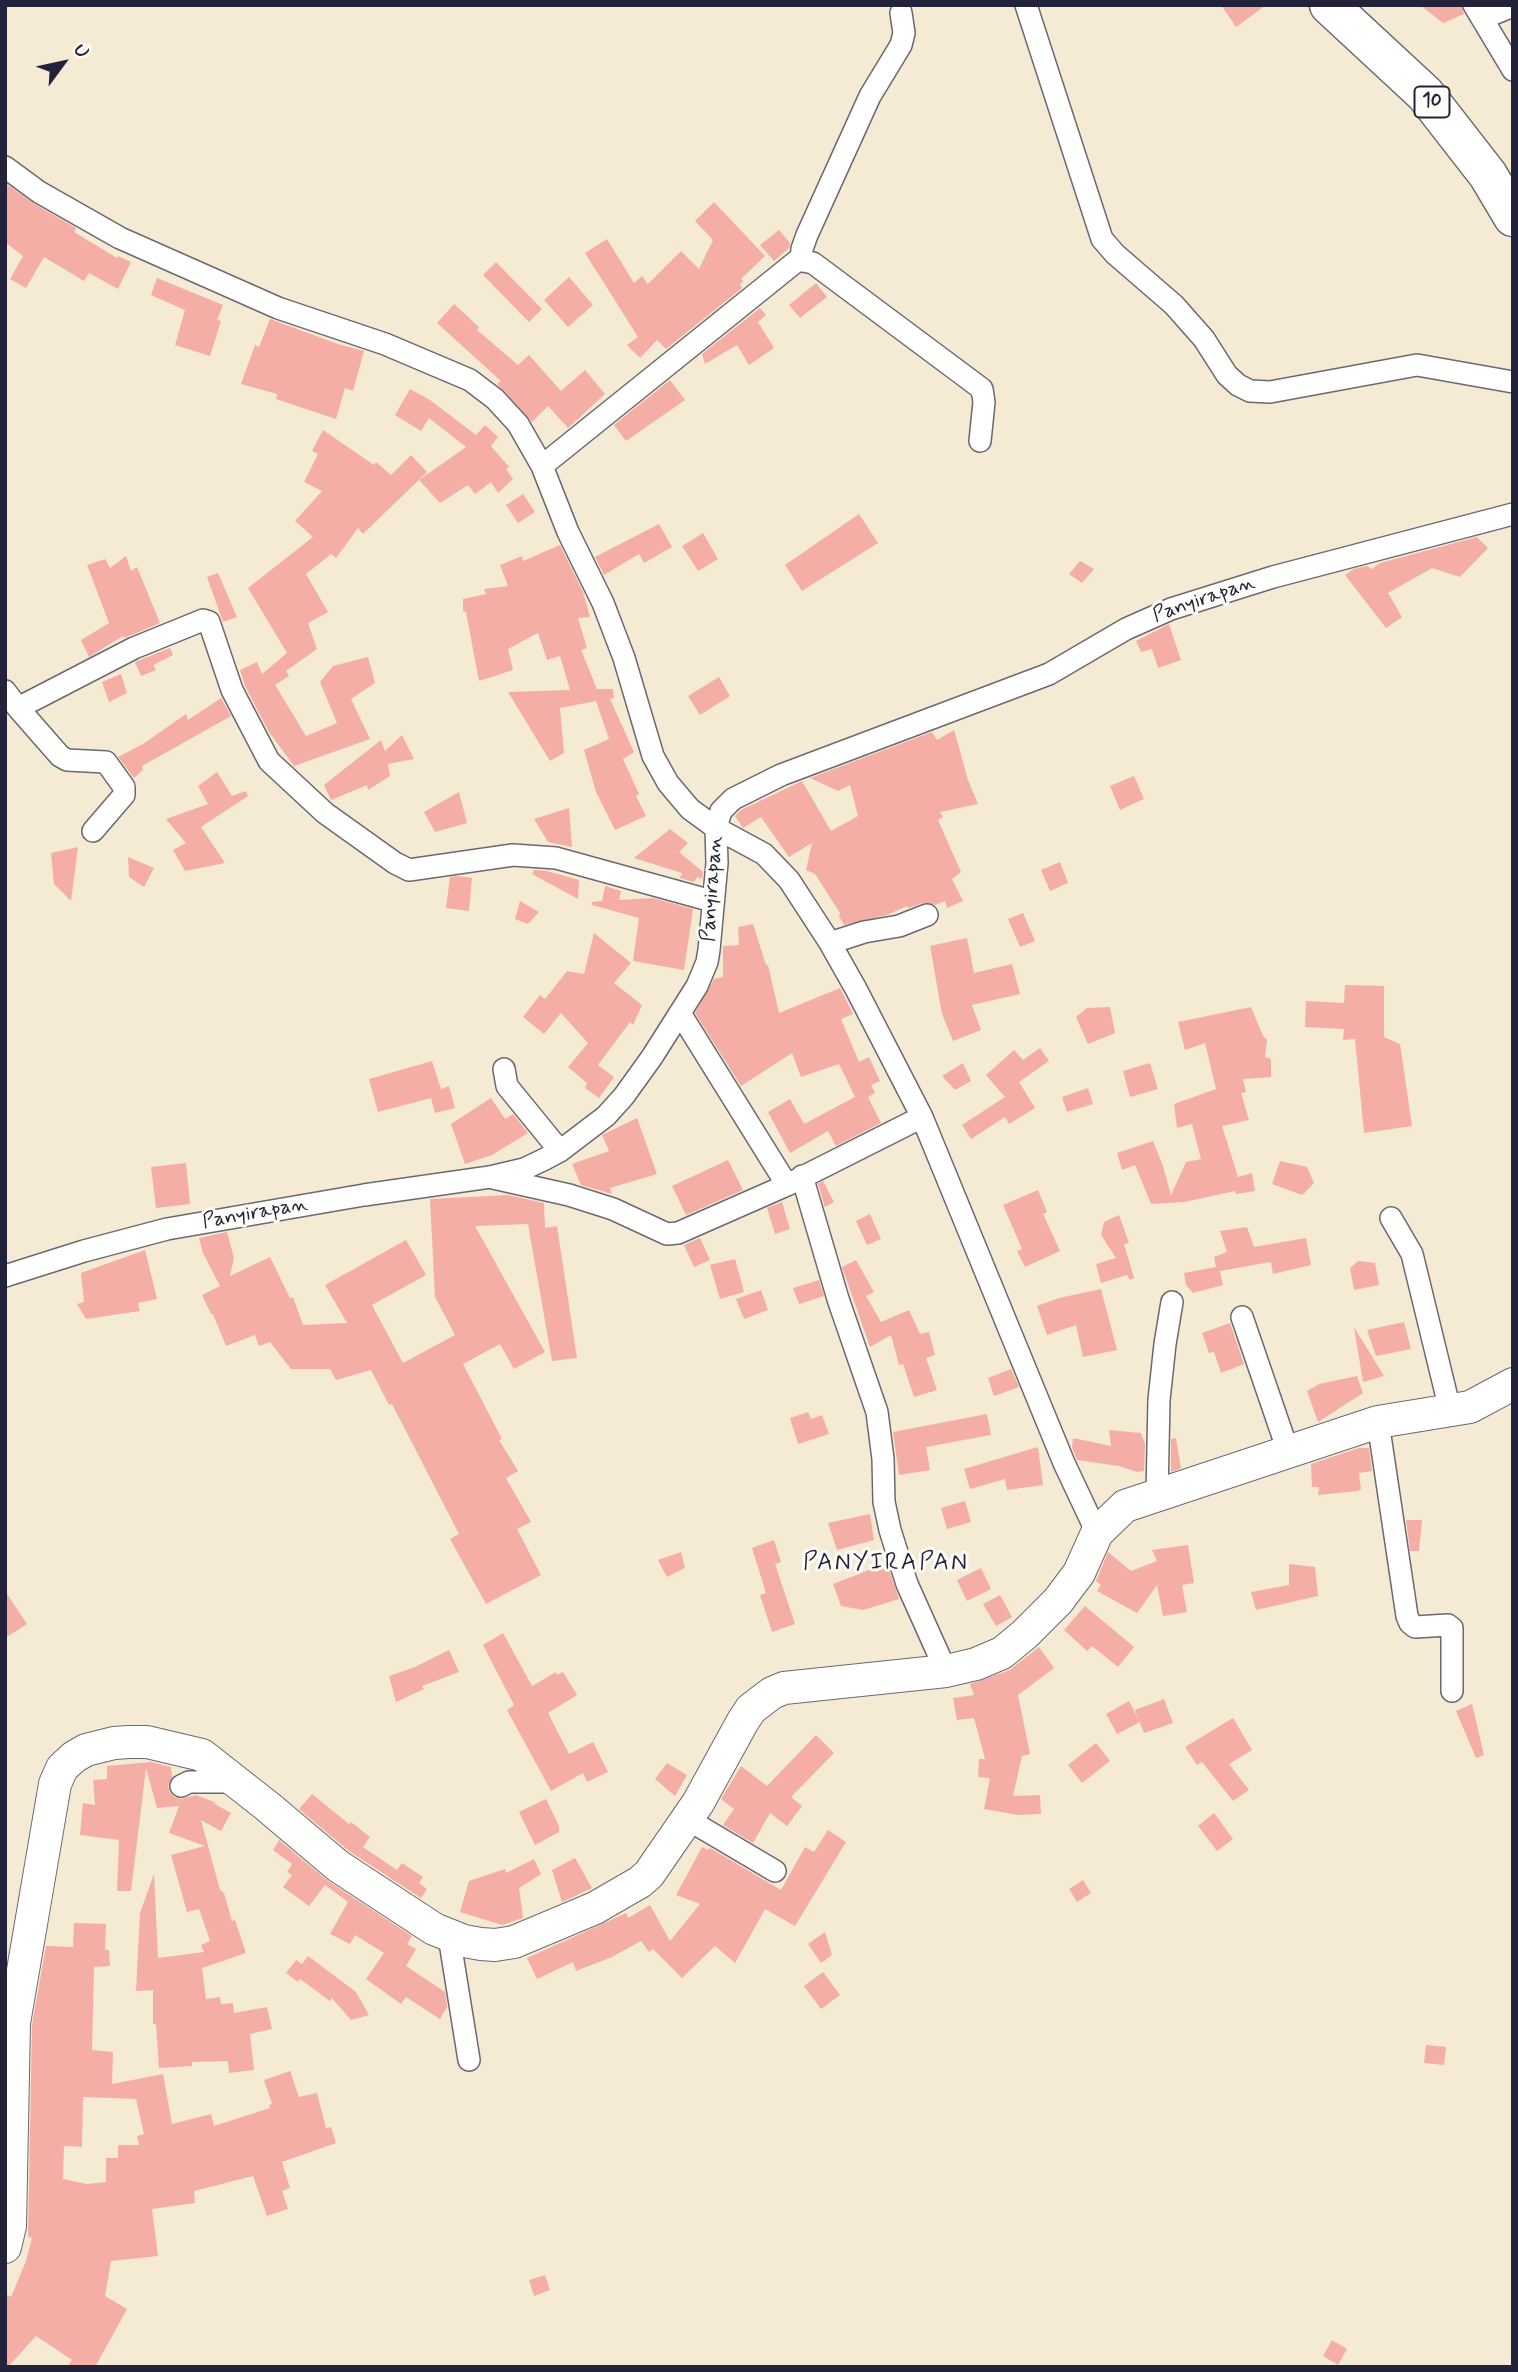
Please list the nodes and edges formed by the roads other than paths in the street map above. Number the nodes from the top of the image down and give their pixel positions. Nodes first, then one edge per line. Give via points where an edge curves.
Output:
1 (1026, 5) edge
2 (1329, 5) edge
3 (1364, 5) edge
4 (1513, 6) edge
5 (1478, 12) edge
6 (901, 13) dead end
7 (1513, 71) edge
8 (5, 167) edge
9 (1513, 167) edge
10 (1513, 217) edge
11 (801, 261) junction
12 (1513, 382) edge
13 (980, 441) dead end
14 (542, 466) junction
15 (1513, 514) edge
16 (5, 691) edge
17 (18, 708) junction
18 (716, 828) junction
19 (93, 831) dead end
20 (712, 901) junction
21 (927, 915) dead end
22 (830, 943) junction
23 (680, 1013) junction
24 (504, 1069) dead end
25 (922, 1117) junction
26 (560, 1151) junction
27 (490, 1177) junction
28 (794, 1181) junction
29 (1391, 1218) dead end
30 (5, 1276) edge
31 (1172, 1302) dead end
32 (1242, 1317) dead end
33 (1511, 1385) edge
34 (1450, 1409) junction
35 (1378, 1422) junction
36 (1288, 1451) junction
37 (1157, 1494) junction
38 (1097, 1533) junction
39 (946, 1671) junction
40 (1452, 1690) dead end
41 (234, 1782) junction
42 (181, 1786) dead end
43 (687, 1819) junction
44 (775, 1871) dead end
45 (449, 1936) junction
46 (469, 2060) dead end
47 (5, 2247) edge

1 - 12 street via 1102,239 1174,305 1238,385 1250,391 1270,391 1417,365
2 - 10 highway, 10 via 1425,94 1488,175
3 - 9 highway, 10 via 1439,75
4 - 5 street
5 - 7 street
6 - 11 street via 901,45 865,106 807,235
8 - 14 street via 120,238 278,308 385,344 470,380 518,424
11 - 13 street via 813,263 982,389
11 - 14 street via 791,263
14 - 18 street via 603,603 653,756 690,809
15 - 18 street, Panyirapan via 1171,608 1034,680 762,782 723,807
16 - 17 street
17 - 19 street via 60,756 106,762 124,787 124,795
17 - 20 street via 134,648 203,620 209,622 232,690 269,761 325,813 395,863 420,870 513,855 556,858
18 - 20 street, Panyirapan
18 - 22 street via 764,854 789,880
20 - 23 street, Panyirapan via 707,962
21 - 22 street
22 - 25 street
23 - 26 street, Panyirapan via 624,1096
23 - 28 street
24 - 26 street via 507,1086
25 - 28 street
25 - 38 street
26 - 27 street, Panyirapan via 524,1169
27 - 28 street via 613,1209 667,1234
27 - 30 street, Panyirapan via 167,1229
28 - 39 street via 877,1412 890,1530 907,1584
29 - 34 street via 1412,1254
31 - 37 street via 1159,1400
32 - 36 street
33 - 34 street via 1470,1407
34 - 35 street
35 - 36 street
35 - 40 street via 1408,1616 1415,1627 1452,1628
36 - 37 street
37 - 38 street via 1119,1509
38 - 39 street via 1079,1573 1026,1634 1002,1653
39 - 43 street via 772,1693 743,1721
41 - 42 street
41 - 45 street via 338,1866
41 - 47 street via 202,1755 147,1742 86,1750 62,1768 55,1784 14,2023 10,2227
43 - 44 street
43 - 45 street via 649,1874 595,1908 506,1944
45 - 46 street

